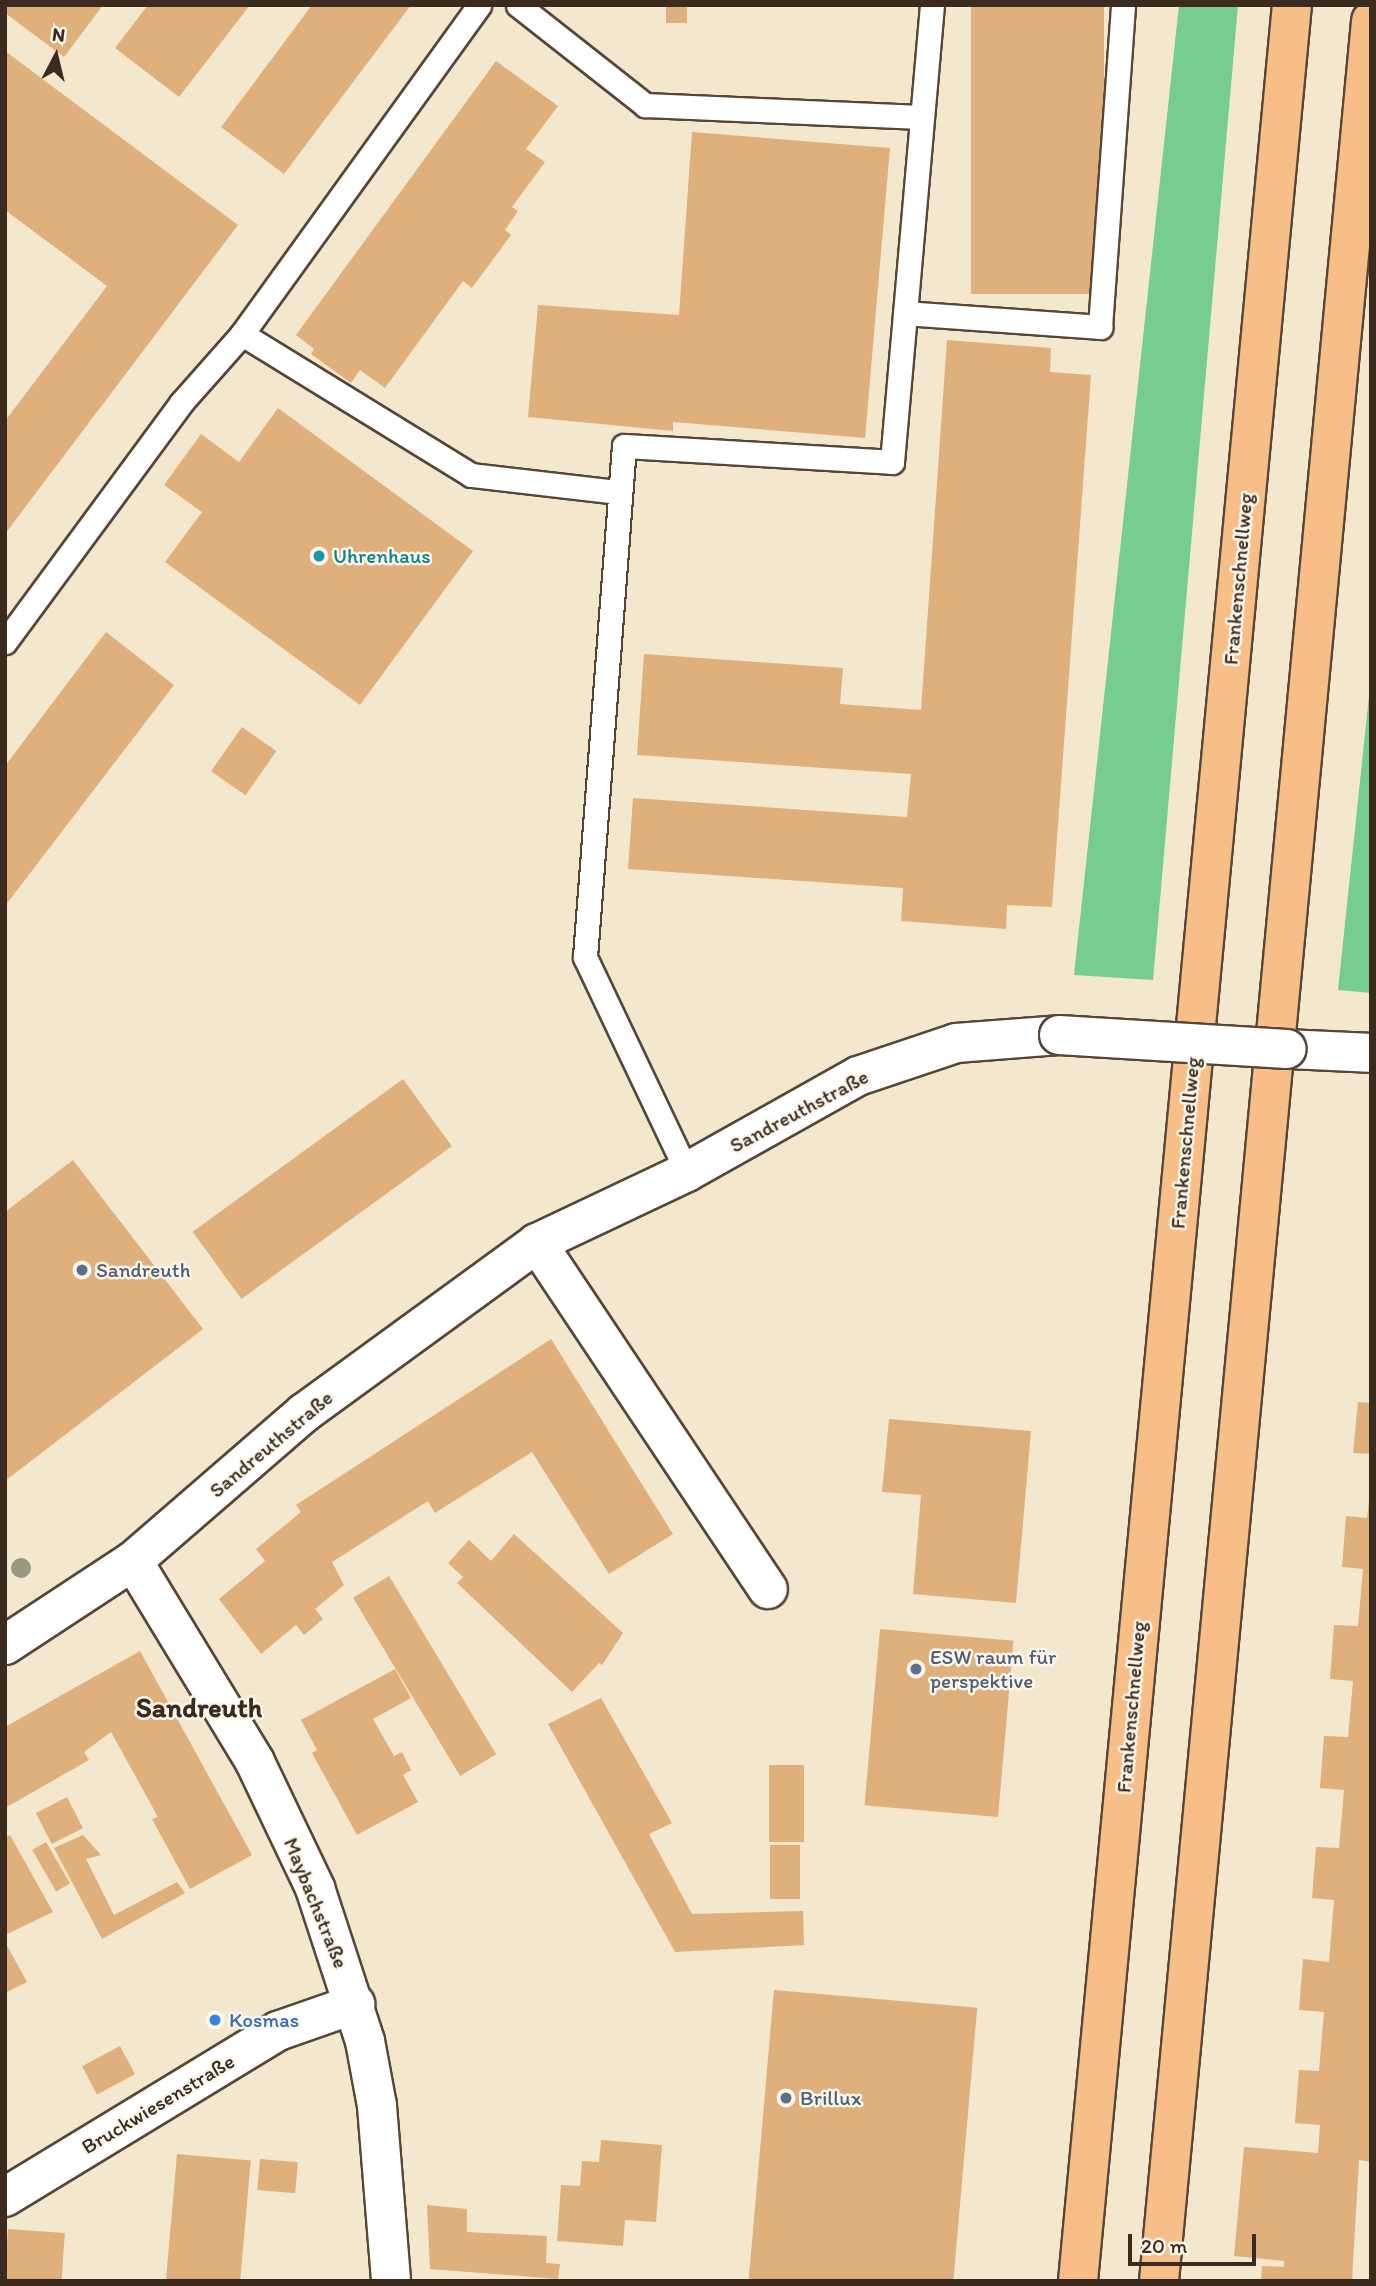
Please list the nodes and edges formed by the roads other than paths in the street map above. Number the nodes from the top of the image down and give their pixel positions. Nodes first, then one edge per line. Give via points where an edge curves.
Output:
1 (479, 5) edge
2 (517, 5) edge
3 (932, 5) edge
4 (1123, 5) edge
5 (1292, 5) edge
6 (1371, 21) edge
7 (921, 117) junction
8 (905, 313) junction
9 (242, 334) junction
10 (618, 492) junction
11 (5, 642) edge
12 (1371, 1053) edge
13 (687, 1172) junction
14 (537, 1242) junction
15 (134, 1561) junction
16 (768, 1589) dead end
17 (5, 1645) edge
18 (355, 2004) junction
19 (5, 2197) edge
20 (391, 2281) edge
21 (1078, 2281) edge
22 (1159, 2281) edge

1 - 9 lane
2 - 7 lane via 645,106
3 - 7 lane
4 - 8 lane via 1100,327
5 - 21 highway, Frankenschnellweg
6 - 22 highway
7 - 8 lane
8 - 10 lane via 892,462 624,446
9 - 10 lane via 471,475
9 - 11 lane via 181,403
10 - 13 lane via 585,957
12 - 13 street, Sandreuthstraße, bridge via 1059,1035 956,1043 858,1076
13 - 14 street, Sandreuthstraße
14 - 15 street, Sandreuthstraße via 304,1413
14 - 16 street
15 - 17 street, Sandreuthstraße
15 - 18 street, Maybachstraße via 255,1762 315,1888
18 - 19 street, Bruckwiesenstraße via 278,2031
18 - 20 street, Maybachstraße via 377,2106

